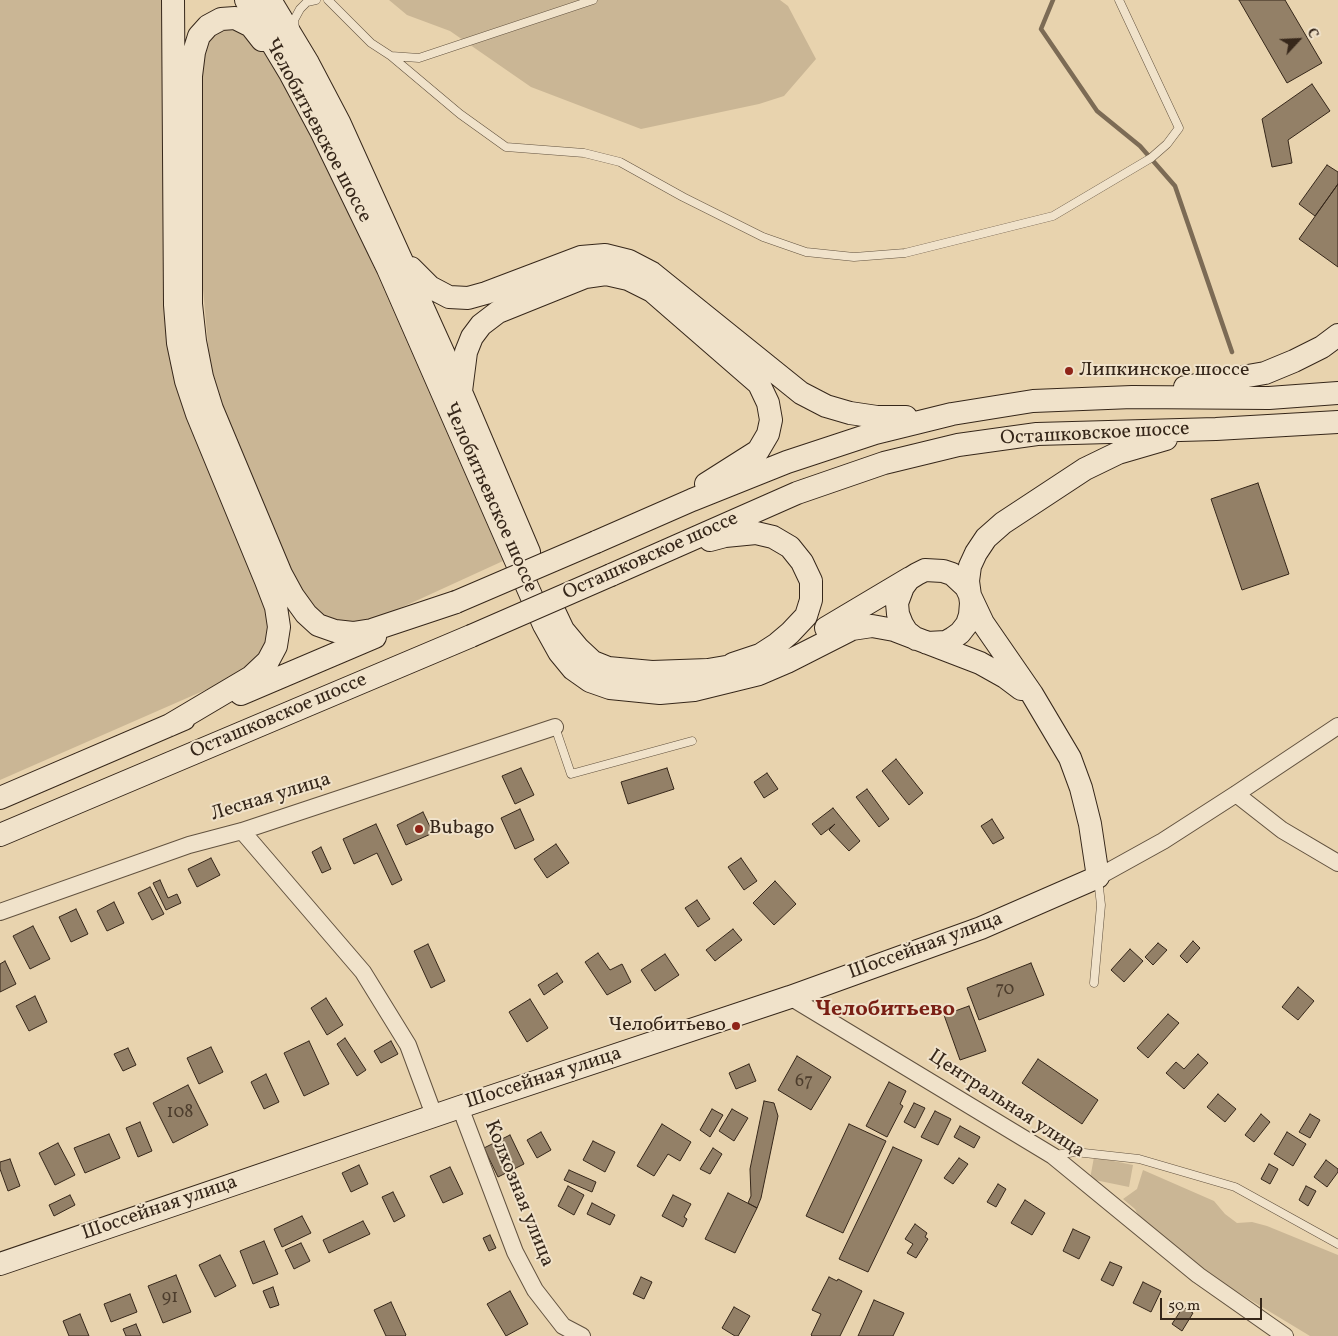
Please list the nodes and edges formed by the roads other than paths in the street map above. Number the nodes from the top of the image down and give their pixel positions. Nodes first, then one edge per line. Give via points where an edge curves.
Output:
1 (173, 0) edge
2 (246, 0) edge
3 (270, 0) edge
4 (316, 0) edge
5 (593, 0) edge
6 (1119, 0) edge
7 (330, 2) edge
8 (391, 56) junction
9 (299, 68) junction
10 (404, 262) junction
11 (1338, 335) edge
12 (461, 392) junction
13 (1338, 393) edge
14 (1132, 397) junction
15 (952, 414) junction
16 (1338, 422) edge
17 (1216, 429) junction
18 (645, 521) junction
19 (654, 556) junction
20 (917, 574) junction
21 (969, 595) junction
22 (456, 602) junction
23 (921, 641) junction
24 (708, 670) junction
25 (170, 725) junction
26 (1338, 726) edge
27 (555, 727) joint
28 (1054, 728) junction
29 (692, 741) dead end
30 (1236, 794) junction
31 (0, 798) edge
32 (242, 831) junction
33 (0, 835) edge
34 (1338, 863) edge
35 (1098, 878) junction
36 (0, 912) edge
37 (1094, 984) dead end
38 (790, 997) junction
39 (460, 1107) junction
40 (434, 1115) junction
41 (1053, 1156) junction
42 (1338, 1244) edge
43 (0, 1264) edge
44 (563, 1331) edge
45 (582, 1336) edge
46 (1285, 1336) edge

1 - 25 street via 178,343 197,414 266,581 276,607 279,627 276,646 268,661 251,677
2 - 9 street, Челобитьевское шоссе
3 - 9 street, Челобитьевское шоссе
4 - 7 lane
4 - 9 lane via 307,2 294,20
5 - 8 lane via 419,58
6 - 8 lane via 1179,128 1167,144 1152,158 1053,216 905,253 863,257 806,252 763,237 620,162 584,154 506,147 460,114
7 - 8 lane via 371,43
9 - 10 street, Челобитьевское шоссе via 339,122
9 - 22 street via 251,26 235,18 221,19 208,26 199,36 194,52 191,76 191,304 194,340 207,393 281,574 302,608 318,625 335,632 372,630
9 - 23 street, Челобитьевское шоссе via 321,131 388,269 544,625 573,669 590,681 610,688 660,694 694,690 759,674 852,629 872,626 894,630
10 - 12 street, Челобитьевское шоссе
10 - 15 street via 430,287 449,296 468,298 581,257 605,255 629,261 652,273 801,393 826,406 877,416
11 - 14 street via 1322,347 1265,373
12 - 18 street via 466,352 472,337 498,312 585,277 606,274 628,279 652,291 760,384 771,420 768,434 758,450
12 - 24 street, Челобитьевское шоссе via 555,614 578,648 593,662 608,668 652,672
13 - 14 street, Осташковское шоссе via 1269,398
14 - 15 street, Осташковское шоссе via 1034,401
15 - 18 street, Осташковское шоссе via 875,433 787,462
16 - 17 street, Осташковское шоссе
17 - 19 street, Осташковское шоссе via 1037,434 958,446 884,463 797,493
17 - 21 street via 1151,442 1118,453 1085,469 1004,523 986,538 976,553 969,574
18 - 22 street, Осташковское шоссе, bridge
19 - 24 street via 698,542 756,533 773,537 790,548 802,562 811,581 811,600 806,616 790,633 760,655
19 - 33 street, Осташковское шоссе, bridge
20 - 21 street, Челобитьевское шоссе via 934,570 952,574
20 - 23 street via 903,587 897,603 898,614 907,632
20 - 24 street, Челобитьевское шоссе via 791,648 744,664
21 - 23 street via 970,615 960,633 946,642
21 - 28 street, Челобитьевское шоссе via 983,623
22 - 25 street, Осташковское шоссе
23 - 28 street, Челобитьевское шоссе via 980,663 1005,677 1028,696
25 - 31 street, Осташковское шоссе
26 - 30 street, Шоссейная улица
27 - 29 lane via 571,774
27 - 32 street, Лесная улица
28 - 35 street, Челобитьевское шоссе via 1081,788
30 - 34 street via 1282,830
30 - 35 street, Шоссейная улица
32 - 36 street, Лесная улица via 189,845
32 - 40 street via 363,972 408,1045
35 - 37 lane via 1101,905
35 - 38 street, Шоссейная улица via 973,932
38 - 39 street, Шоссейная улица
38 - 41 street, Центральная улица
39 - 40 street, Шоссейная улица
39 - 44 street, Колхозная улица via 515,1252 535,1290
40 - 43 street, Шоссейная улица
41 - 42 lane via 1075,1152 1139,1159 1235,1187
41 - 46 street, Центральная улица via 1198,1275
44 - 45 street, Колхозная улица

